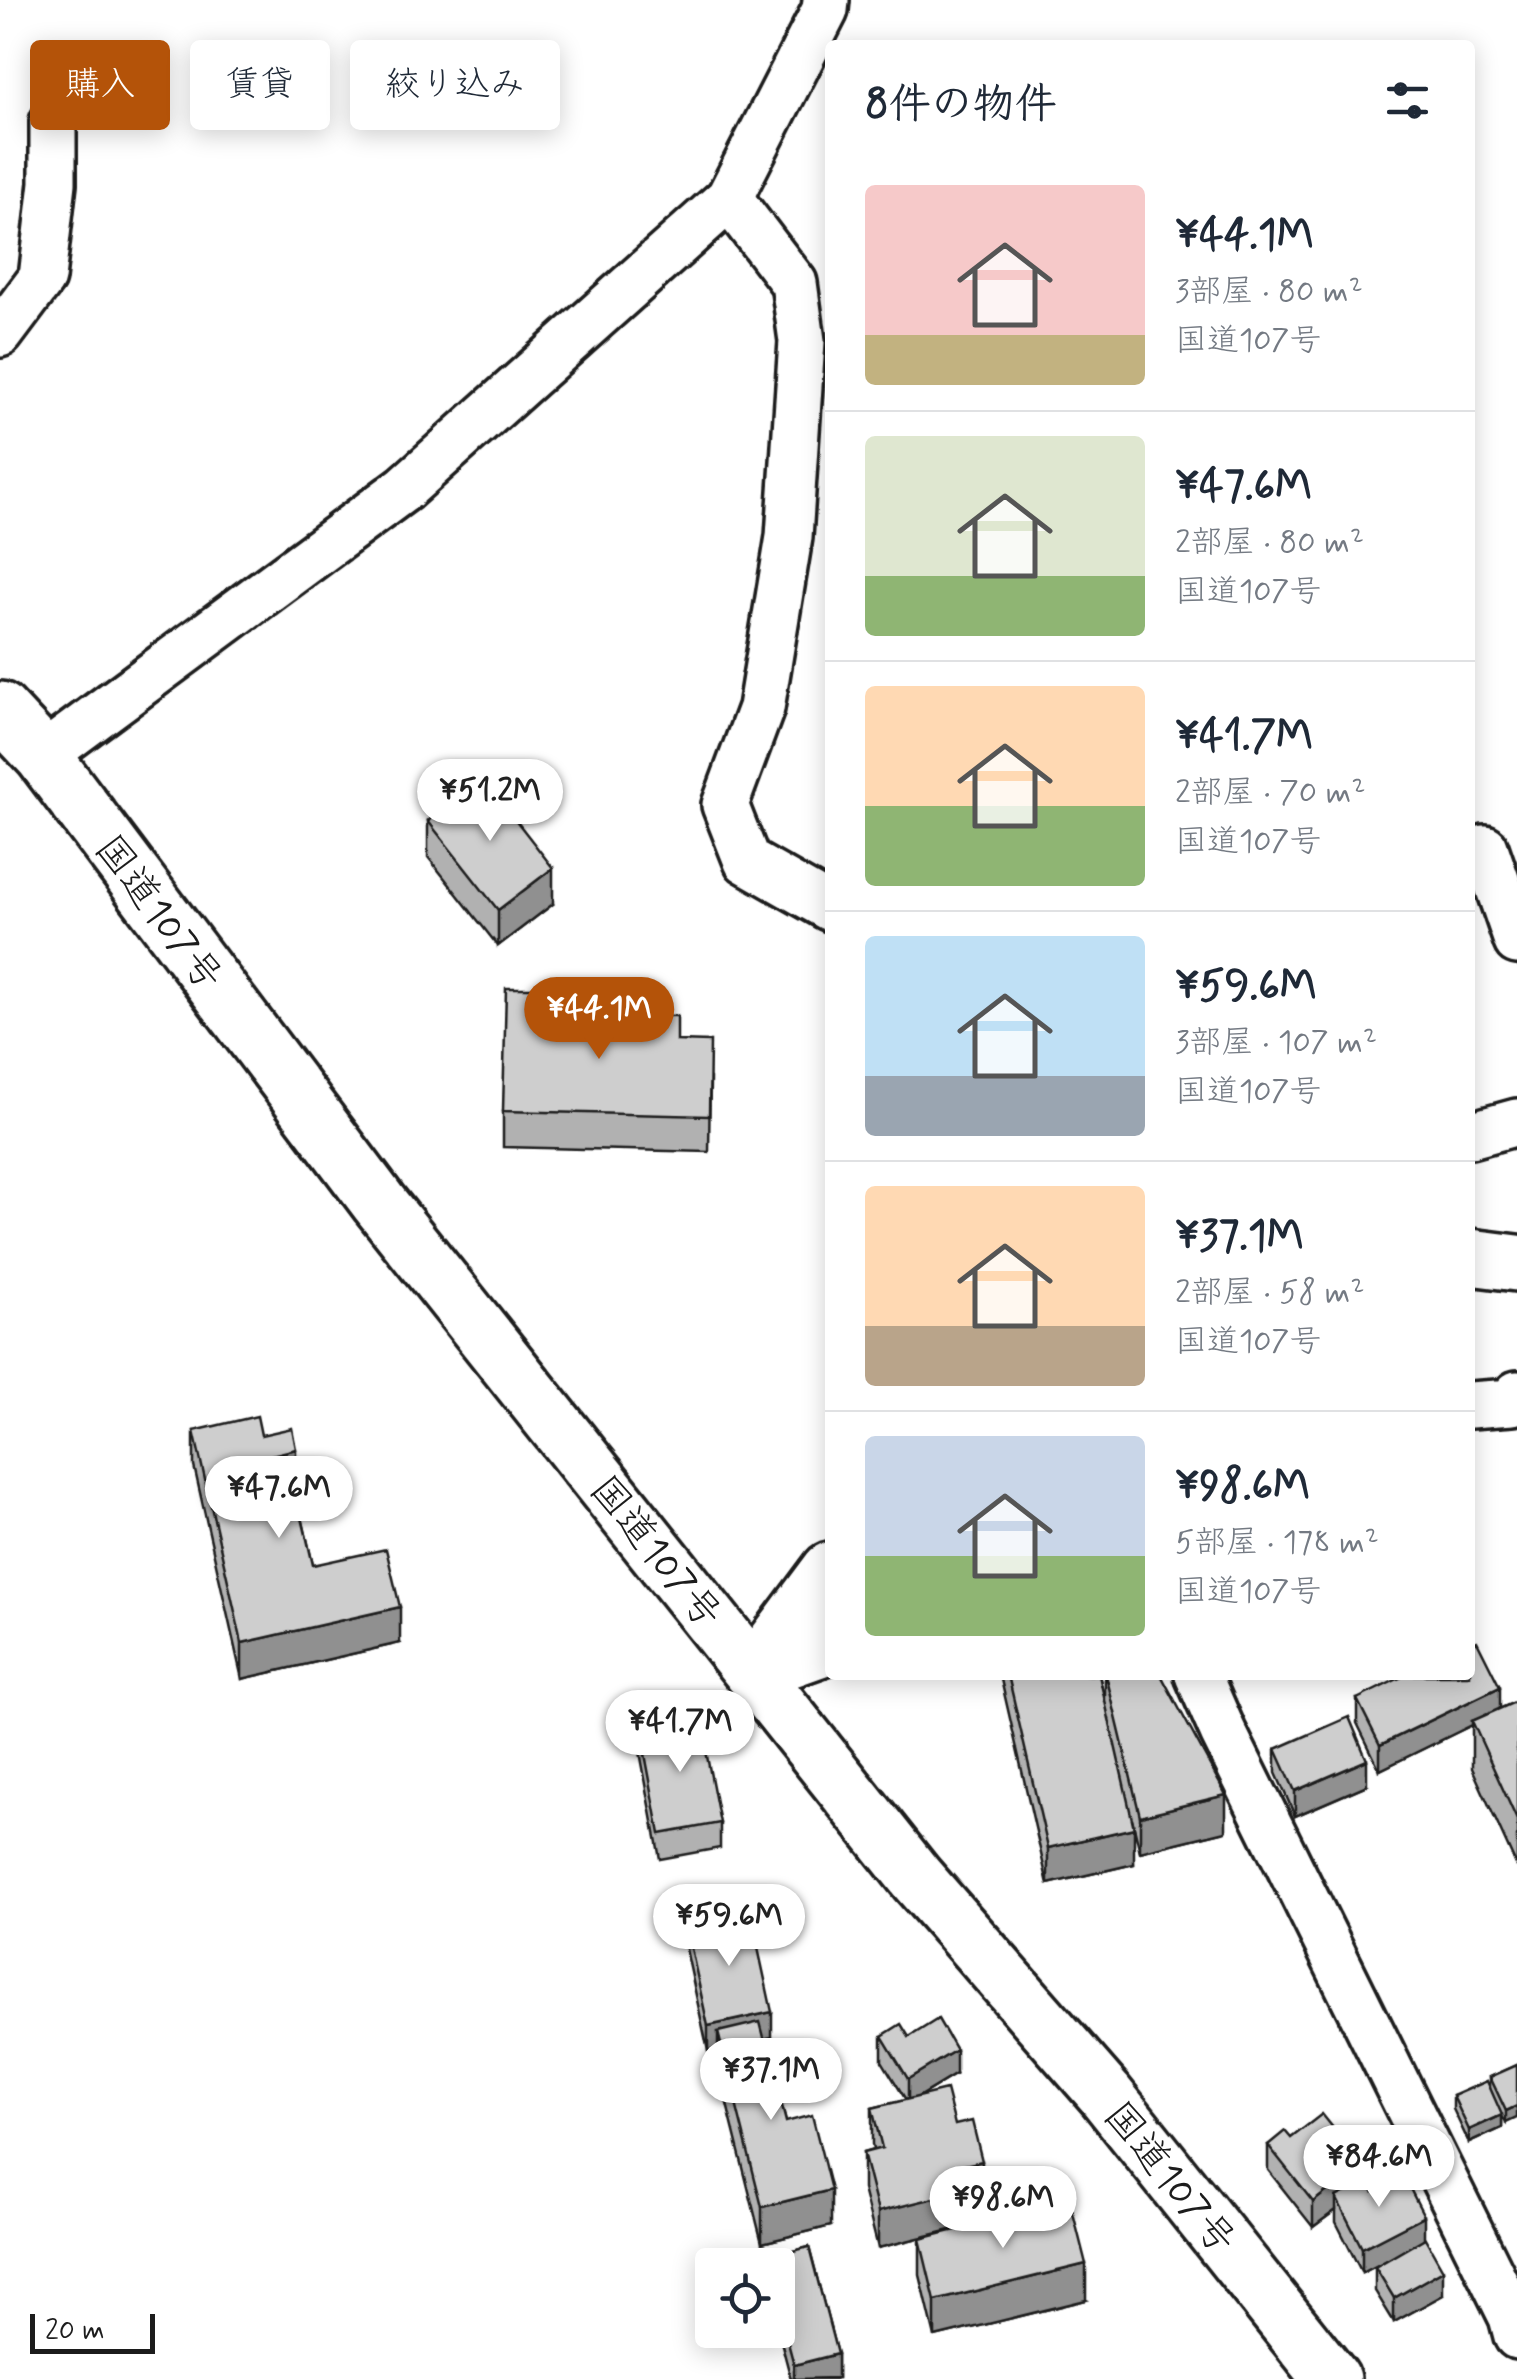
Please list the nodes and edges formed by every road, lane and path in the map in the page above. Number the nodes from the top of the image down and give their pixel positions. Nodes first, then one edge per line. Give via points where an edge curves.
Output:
1 (826, 0) edge
2 (52, 130) edge
3 (729, 198) junction
4 (0, 334) edge
5 (0, 710) edge
6 (43, 756) junction
7 (1491, 848) edge
8 (825, 909) edge
9 (1517, 941) edge
10 (1517, 1122) edge
11 (1475, 1134) edge
12 (1475, 1257) edge
13 (1517, 1263) edge
14 (1475, 1294) edge
15 (1517, 1300) edge
16 (1517, 1394) edge
17 (1475, 1405) edge
18 (825, 1577) edge
19 (825, 1647) edge
20 (754, 1672) junction
21 (1200, 1680) edge
22 (1517, 2336) edge
23 (1332, 2379) edge

1 - 3 street
2 - 4 street via 42,278
3 - 6 street via 405,488
3 - 8 street via 794,283 802,340 789,538 777,613 761,708 726,806 747,861
5 - 6 highway, 国道107号
6 - 20 highway, 国道107号 via 378,1202
7 - 9 street
10 - 11 street
12 - 13 highway
14 - 15 highway
16 - 17 street via 1512,1402
18 - 20 highway
19 - 20 highway
20 - 23 highway, 国道107号
21 - 22 street

